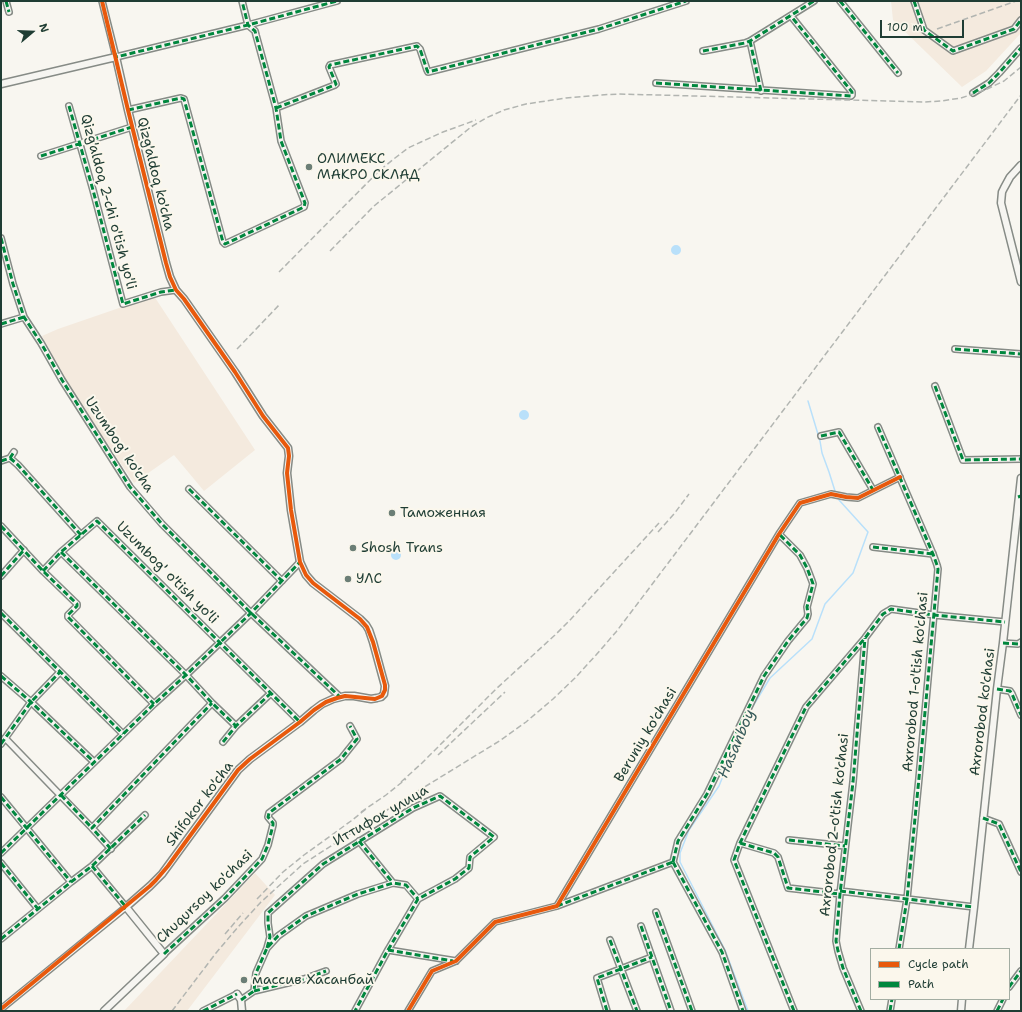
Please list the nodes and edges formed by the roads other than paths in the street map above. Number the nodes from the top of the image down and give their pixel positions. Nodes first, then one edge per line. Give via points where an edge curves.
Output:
1 (6, 1) edge
2 (102, 1) edge
3 (242, 1) edge
4 (337, 1) edge
5 (686, 1) edge
6 (814, 1) edge
7 (840, 1) edge
8 (914, 1) edge
9 (9, 12) dead end
10 (791, 16) junction
11 (1021, 20) edge
12 (248, 25) junction
13 (750, 41) junction
14 (1021, 48) edge
15 (703, 51) dead end
16 (116, 57) junction
17 (898, 73) dead end
18 (656, 83) dead end
19 (1, 84) edge
20 (761, 91) junction
21 (973, 93) dead end
22 (69, 106) dead end
23 (276, 108) junction
24 (128, 110) junction
25 (132, 127) junction
26 (80, 144) junction
27 (41, 156) dead end
28 (1021, 165) edge
29 (1, 238) edge
30 (1021, 282) edge
31 (176, 290) junction
32 (24, 318) junction
33 (1, 324) edge
34 (955, 348) dead end
35 (1021, 354) edge
36 (935, 386) dead end
37 (878, 427) dead end
38 (821, 436) dead end
39 (14, 452) dead end
40 (10, 458) junction
41 (1021, 459) edge
42 (1, 461) edge
43 (900, 477) junction
44 (1021, 478) edge
45 (189, 489) dead end
46 (873, 490) junction
47 (1020, 496) edge
48 (1, 526) edge
49 (779, 534) junction
50 (81, 535) junction
51 (873, 547) dead end
52 (24, 550) junction
53 (61, 552) junction
54 (933, 554) junction
55 (300, 562) junction
56 (43, 571) junction
57 (1, 576) edge
58 (282, 581) junction
59 (1, 613) edge
60 (251, 614) junction
61 (934, 615) junction
62 (1005, 622) junction
63 (865, 638) junction
64 (1021, 642) edge
65 (220, 643) junction
66 (1003, 643) junction
67 (60, 672) junction
68 (186, 675) junction
69 (1, 676) edge
70 (997, 689) junction
71 (270, 694) junction
72 (340, 697) junction
73 (32, 702) junction
74 (212, 703) junction
75 (154, 704) junction
76 (1021, 715) edge
77 (300, 722) junction
78 (236, 726) junction
79 (350, 726) dead end
80 (123, 734) junction
81 (5, 738) junction
82 (223, 742) dead end
83 (1, 744) edge
84 (94, 762) junction
85 (61, 795) junction
86 (1, 797) edge
87 (145, 815) dead end
88 (984, 818) junction
89 (27, 828) junction
90 (92, 828) junction
91 (789, 840) dead end
92 (359, 841) junction
93 (740, 843) junction
94 (845, 846) junction
95 (111, 849) junction
96 (1, 853) edge
97 (672, 862) junction
98 (1, 863) edge
99 (92, 866) junction
100 (1021, 872) edge
101 (71, 882) junction
102 (393, 883) junction
103 (840, 892) junction
104 (418, 899) junction
105 (907, 899) junction
106 (557, 906) junction
107 (126, 907) junction
108 (974, 908) junction
109 (38, 909) junction
110 (656, 912) dead end
111 (641, 926) dead end
112 (1, 939) edge
113 (610, 940) dead end
114 (267, 948) junction
115 (899, 948) edge
116 (969, 948) edge
117 (388, 950) junction
118 (164, 954) junction
119 (652, 957) junction
120 (456, 961) junction
121 (621, 969) junction
122 (326, 971) dead end
123 (1021, 971) edge
124 (1010, 986) edge
125 (254, 991) junction
126 (237, 994) joint
127 (241, 1000) junction
128 (892, 1000) edge
129 (962, 1000) edge
130 (1002, 1000) edge
131 (1, 1009) edge
132 (104, 1011) edge
133 (203, 1011) edge
134 (242, 1011) edge
135 (355, 1011) edge
136 (408, 1011) edge
137 (607, 1011) edge
138 (636, 1011) edge
139 (671, 1011) edge
140 (692, 1011) edge
141 (743, 1011) edge
142 (794, 1011) edge
143 (861, 1011) edge
144 (890, 1011) edge
145 (961, 1011) edge
146 (997, 1011) edge

1 - 9 street
2 - 16 street, Qizg'aldoq ko'cha
3 - 12 street
4 - 12 street
5 - 23 street via 599,29 428,72 417,46 330,65 335,85
6 - 10 street
7 - 17 street
8 - 11 street via 924,30 953,51 1014,30
10 - 13 street
10 - 20 street via 852,95
12 - 16 street
12 - 23 street via 256,35
13 - 15 street
13 - 20 street
14 - 21 street via 989,83
16 - 19 street
16 - 24 street, Qizg'aldoq ko'cha
18 - 20 street
22 - 26 street, Qizg'aldoq 2-chi o'tish yo'li
23 - 24 street via 281,141 305,206 225,244 184,99
24 - 25 street, Qizg'aldoq ko'cha
25 - 26 street
25 - 31 street, Qizg'aldoq ko'cha via 166,263
26 - 27 street
26 - 31 street, Qizg'aldoq 2-chi o'tish yo'li via 123,304
28 - 30 street via 1010,177 1002,192 1002,203
29 - 32 street, Uzumbog' ko'cha
31 - 55 street, Qizg'aldoq ko'cha via 288,448 291,510
32 - 33 street
32 - 60 street, Uzumbog' ko'cha via 133,491
34 - 35 street
36 - 41 street via 963,460
37 - 43 street, Axrorobod 1-o'tish ko'chasi
38 - 46 street via 839,432
39 - 40 street
40 - 42 street
40 - 50 street
43 - 46 street, Beruniy ko'chasi
43 - 54 street, Axrorobod 1-o'tish ko'chasi
44 - 47 street, Axrorobod ko'chasi
45 - 58 street
46 - 49 street, Beruniy ko'chasi via 858,498 831,494 800,503
47 - 62 street, Axrorobod ko'chasi
48 - 52 street
49 - 97 street via 800,555 812,581 807,618 764,676 707,794 678,842
49 - 106 street, Beruniy ko'chasi
50 - 53 street
50 - 65 street, Uzumbog' o'tish yo'li via 97,521
51 - 54 street
52 - 56 street
52 - 57 street
53 - 56 street
53 - 68 street
54 - 61 street, Axrorobod 1-o'tish ko'chasi via 938,569
55 - 58 street
55 - 72 street, Shifokor ko'cha via 313,583 366,625 373,642 385,686 383,695 371,699
56 - 75 street via 77,604 68,617
58 - 60 street
59 - 67 street
60 - 65 street
60 - 72 street, Uzumbog' ko'cha
61 - 62 street
61 - 63 street via 892,609 883,614
61 - 105 street, Axrorobod 1-o'tish ko'chasi
62 - 66 street, Axrorobod ko'chasi
63 - 93 street via 806,707
63 - 94 street, Axrorobod 2-o'tish ko'chasi
64 - 66 street
65 - 68 street
65 - 71 street, Uzumbog' o'tish yo'li
66 - 70 street, Axrorobod ko'chasi
67 - 73 street
67 - 80 street
68 - 74 street
68 - 75 street
69 - 73 street
70 - 76 street via 1010,691
70 - 88 street, Axrorobod ko'chasi
71 - 77 street, Uzumbog' o'tish yo'li
71 - 78 street
72 - 77 street, Shifokor ko'cha via 322,704
73 - 81 street
73 - 84 street
74 - 78 street
74 - 90 street
75 - 80 street
77 - 107 street, Shifokor ko'cha via 238,770 162,874
78 - 82 street
79 - 118 street, Chuqursoy ko'chasi via 357,741 341,759 269,813 268,817 273,825 262,859 225,898
80 - 84 street
81 - 83 street
81 - 85 street
84 - 85 street
85 - 89 street
85 - 90 street
86 - 89 street
87 - 95 street
88 - 100 street via 999,824
88 - 108 street, Axrorobod ko'chasi
89 - 96 street
89 - 101 street
90 - 95 street
91 - 94 street
92 - 102 street
92 - 104 street, Иттифок улица via 413,808 440,796 494,837 470,857 469,868 455,879
92 - 114 street, Иттифок улица via 322,864 268,913 270,937
93 - 103 street via 774,853 778,857 788,888
93 - 142 street via 734,860
94 - 103 street, Axrorobod 2-o'tish ko'chasi
95 - 99 street
97 - 106 street
97 - 141 street via 722,952
98 - 109 street
99 - 101 street
99 - 107 street
101 - 109 street
102 - 104 street via 406,885
102 - 114 street, Иттифок улица via 358,894 306,916 278,936
103 - 105 street
103 - 143 street, Axrorobod 2-o'tish ko'chasi via 836,941
104 - 117 street
105 - 108 street
105 - 115 street, Axrorobod 1-o'tish ko'chasi
106 - 120 street via 496,922
107 - 118 street
107 - 131 street
108 - 116 street, Axrorobod ko'chasi
109 - 112 street
110 - 140 street
111 - 119 street
113 - 121 street
114 - 125 street, Иттифок улица via 256,973
117 - 120 street
117 - 135 street
118 - 132 street, Chuqursoy ko'chasi
119 - 121 street
119 - 139 street
120 - 136 street via 432,971
121 - 137 street via 597,978
121 - 138 street
122 - 125 street via 304,980
123 - 124 street
125 - 127 street
126 - 127 street
126 - 133 street
127 - 134 street
128 - 144 street
129 - 145 street
130 - 146 street

